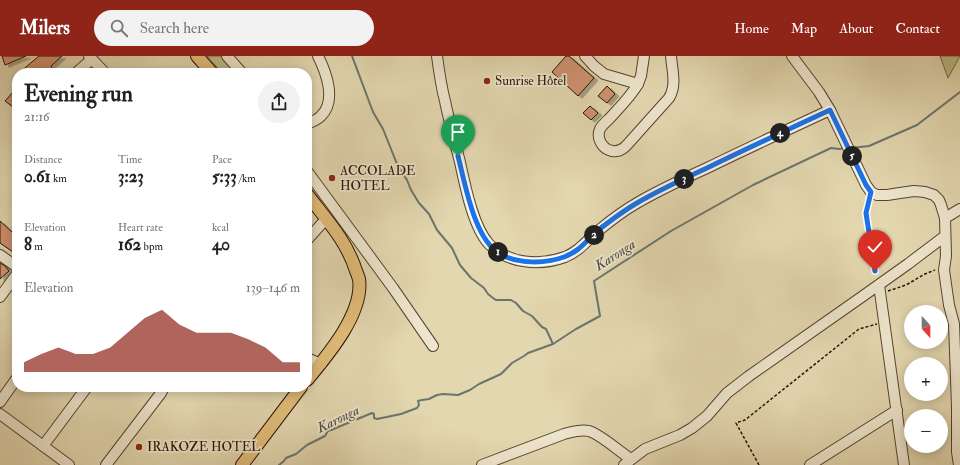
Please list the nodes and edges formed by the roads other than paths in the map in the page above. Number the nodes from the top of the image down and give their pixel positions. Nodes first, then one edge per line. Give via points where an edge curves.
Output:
1 (197, 56) edge
2 (227, 56) edge
3 (318, 56) edge
4 (437, 56) edge
5 (585, 56) edge
6 (644, 56) edge
7 (671, 56) edge
8 (792, 56) edge
9 (90, 57) edge
10 (80, 68) edge
11 (100, 68) edge
12 (208, 68) edge
13 (238, 68) edge
14 (638, 84) junction
15 (830, 110) junction
16 (312, 122) edge
17 (312, 178) edge
18 (312, 201) edge
19 (960, 209) edge
20 (945, 218) junction
21 (326, 219) junction
22 (312, 234) edge
23 (945, 236) junction
24 (0, 255) edge
25 (12, 263) edge
26 (12, 281) edge
27 (880, 289) junction
28 (0, 297) edge
29 (433, 346) dead end
30 (312, 360) edge
31 (320, 364) junction
32 (312, 374) edge
33 (12, 385) edge
34 (83, 392) edge
35 (162, 392) edge
36 (297, 392) edge
37 (0, 402) edge
38 (897, 410) junction
39 (0, 414) edge
40 (43, 446) junction
41 (627, 462) edge
42 (68, 465) edge
43 (106, 465) edge
44 (242, 465) edge
45 (482, 465) edge
46 (810, 465) edge
47 (904, 465) edge
48 (959, 465) edge

1 - 12 main road
2 - 13 street
3 - 16 street via 325,74 329,103 321,116
4 - 15 street via 444,99 478,228 499,254 531,262 549,261 575,252 596,232 637,203
5 - 14 street via 604,74
6 - 14 street
7 - 14 street via 674,84 669,98 626,146 617,151 608,150 601,144 600,128
8 - 15 street
9 - 10 street
9 - 11 street
15 - 20 street via 871,192 877,195 908,192 934,195 940,200
17 - 29 street
18 - 21 main road
19 - 20 street
20 - 23 street
21 - 22 street
21 - 31 main road via 352,258 359,279 358,296 349,323
23 - 27 street
23 - 48 street via 944,270 954,324
24 - 25 street
26 - 28 street
27 - 38 street
27 - 41 street via 749,376 727,393 707,416 692,428 645,449
30 - 31 street
31 - 32 main road
33 - 37 street
34 - 40 street
35 - 43 street
36 - 44 main road
38 - 46 street
38 - 47 street
39 - 40 street
40 - 42 street
41 - 45 street via 600,436 589,431 577,430

